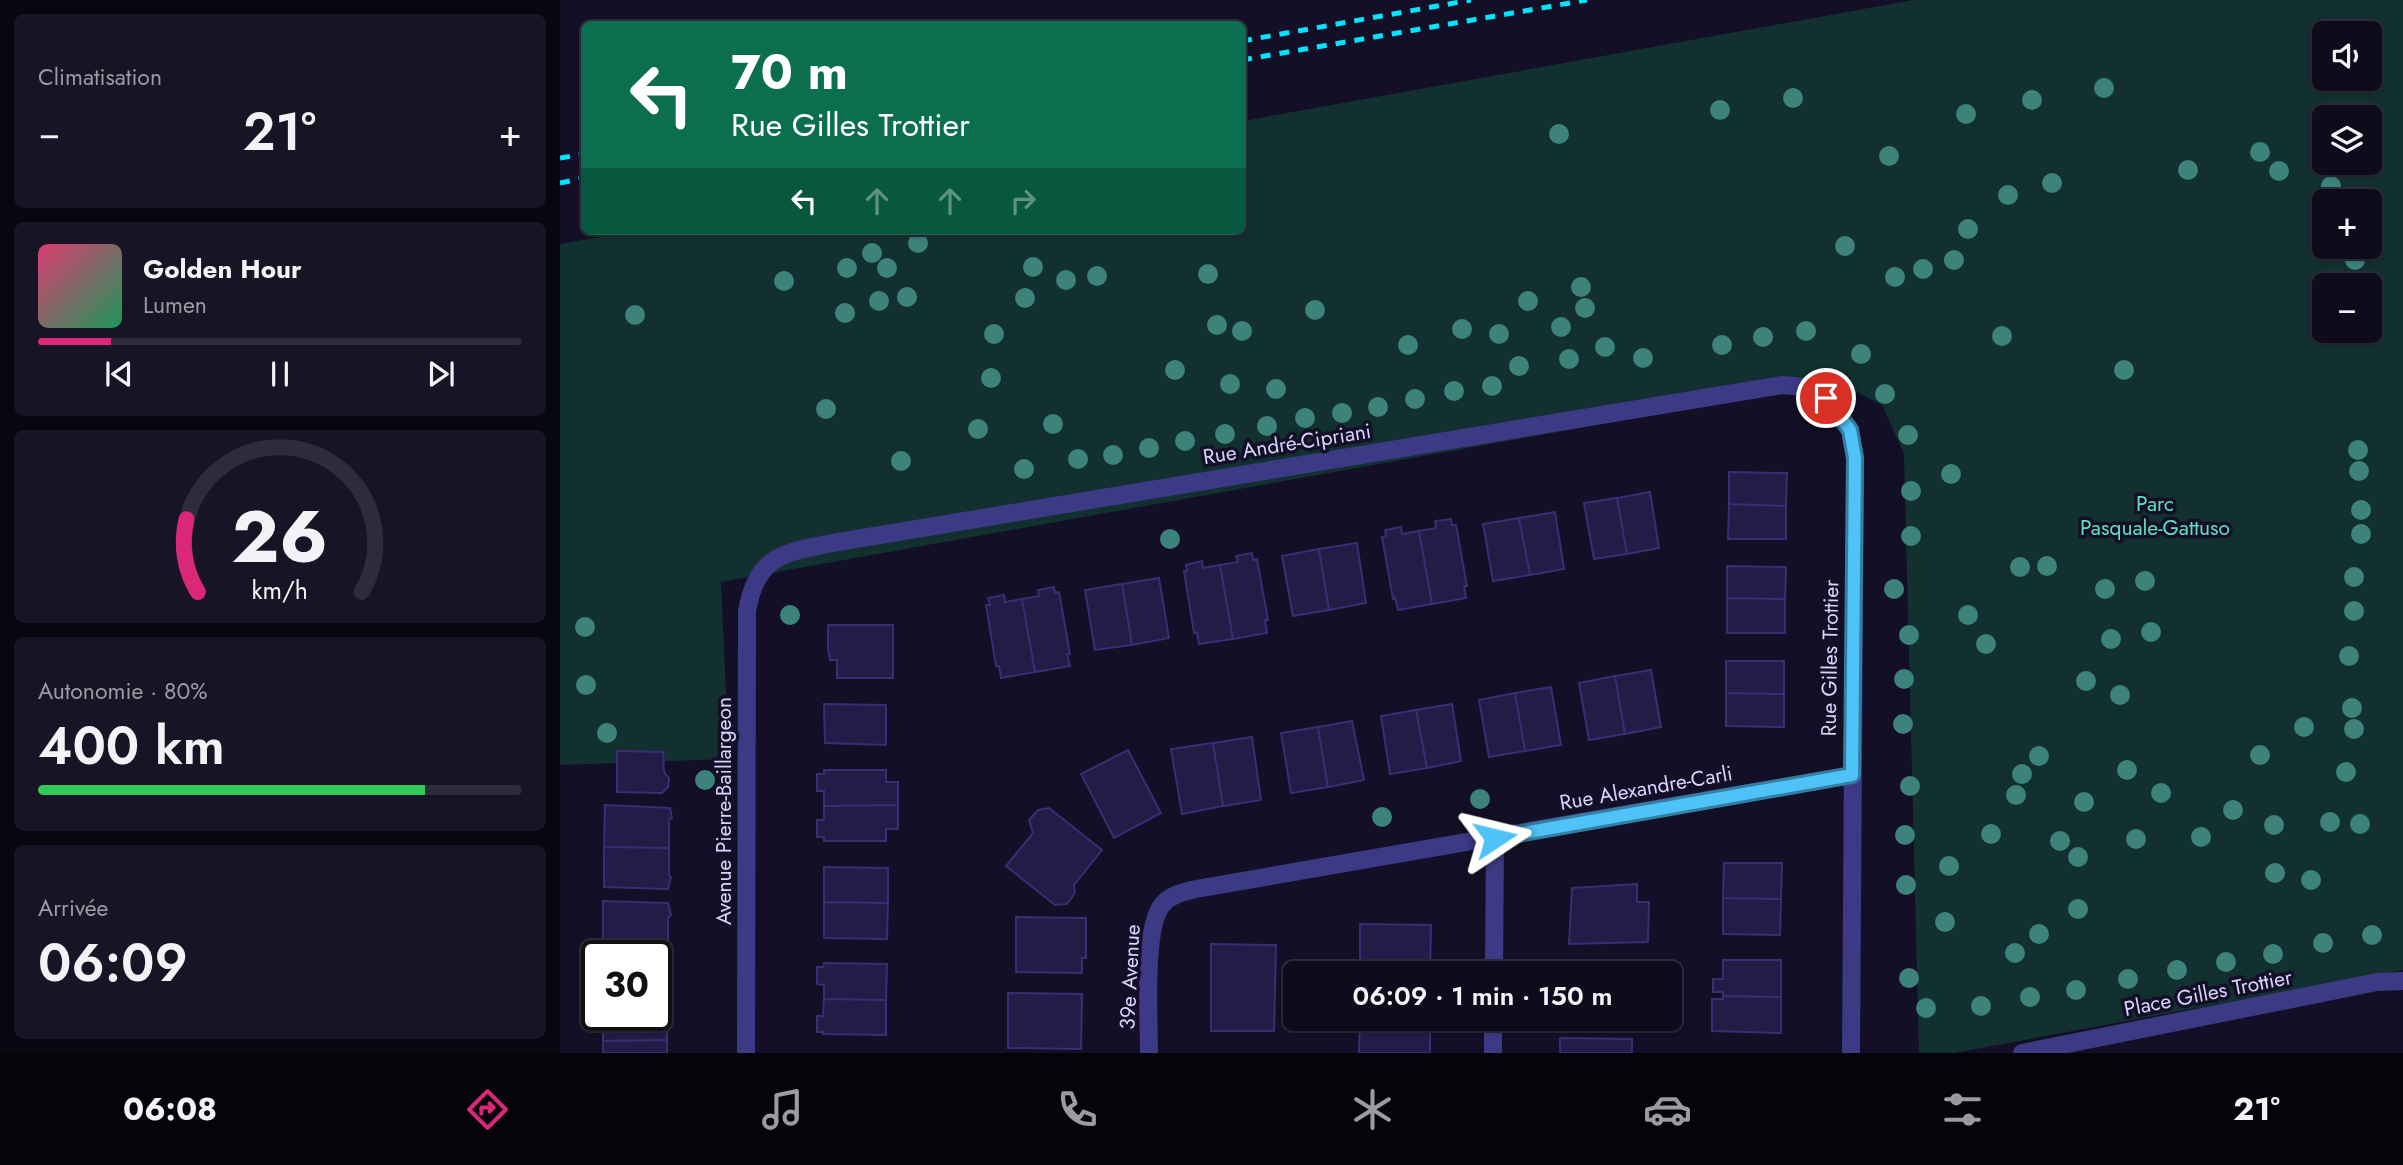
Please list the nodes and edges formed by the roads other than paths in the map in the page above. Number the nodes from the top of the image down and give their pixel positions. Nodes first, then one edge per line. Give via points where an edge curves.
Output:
1 (1826, 398) joint
2 (761, 573) joint
3 (1852, 775) junction
4 (1495, 838) junction
5 (1161, 906) joint
6 (1494, 961) edge
7 (2403, 981) edge
8 (1493, 1031) edge
9 (747, 1053) edge
10 (1149, 1053) edge
11 (1493, 1053) edge
12 (1851, 1053) edge
13 (2022, 1053) edge

1 - 2 street, Rue André-Cipriani via 1805,387 1782,385 832,542 774,558
1 - 3 street, Rue Gilles Trottier via 1850,430 1855,458
2 - 9 street, Avenue Pierre-Baillargeon via 751,589 747,611
3 - 4 street, Rue Alexandre-Carli
3 - 12 street, Rue Gilles Trottier
4 - 5 street, Rue Alexandre-Carli via 1196,888 1176,894
4 - 6 street
5 - 10 street, 39e Avenue via 1150,942
7 - 13 street, Place Gilles Trottier via 2377,982
8 - 11 street

